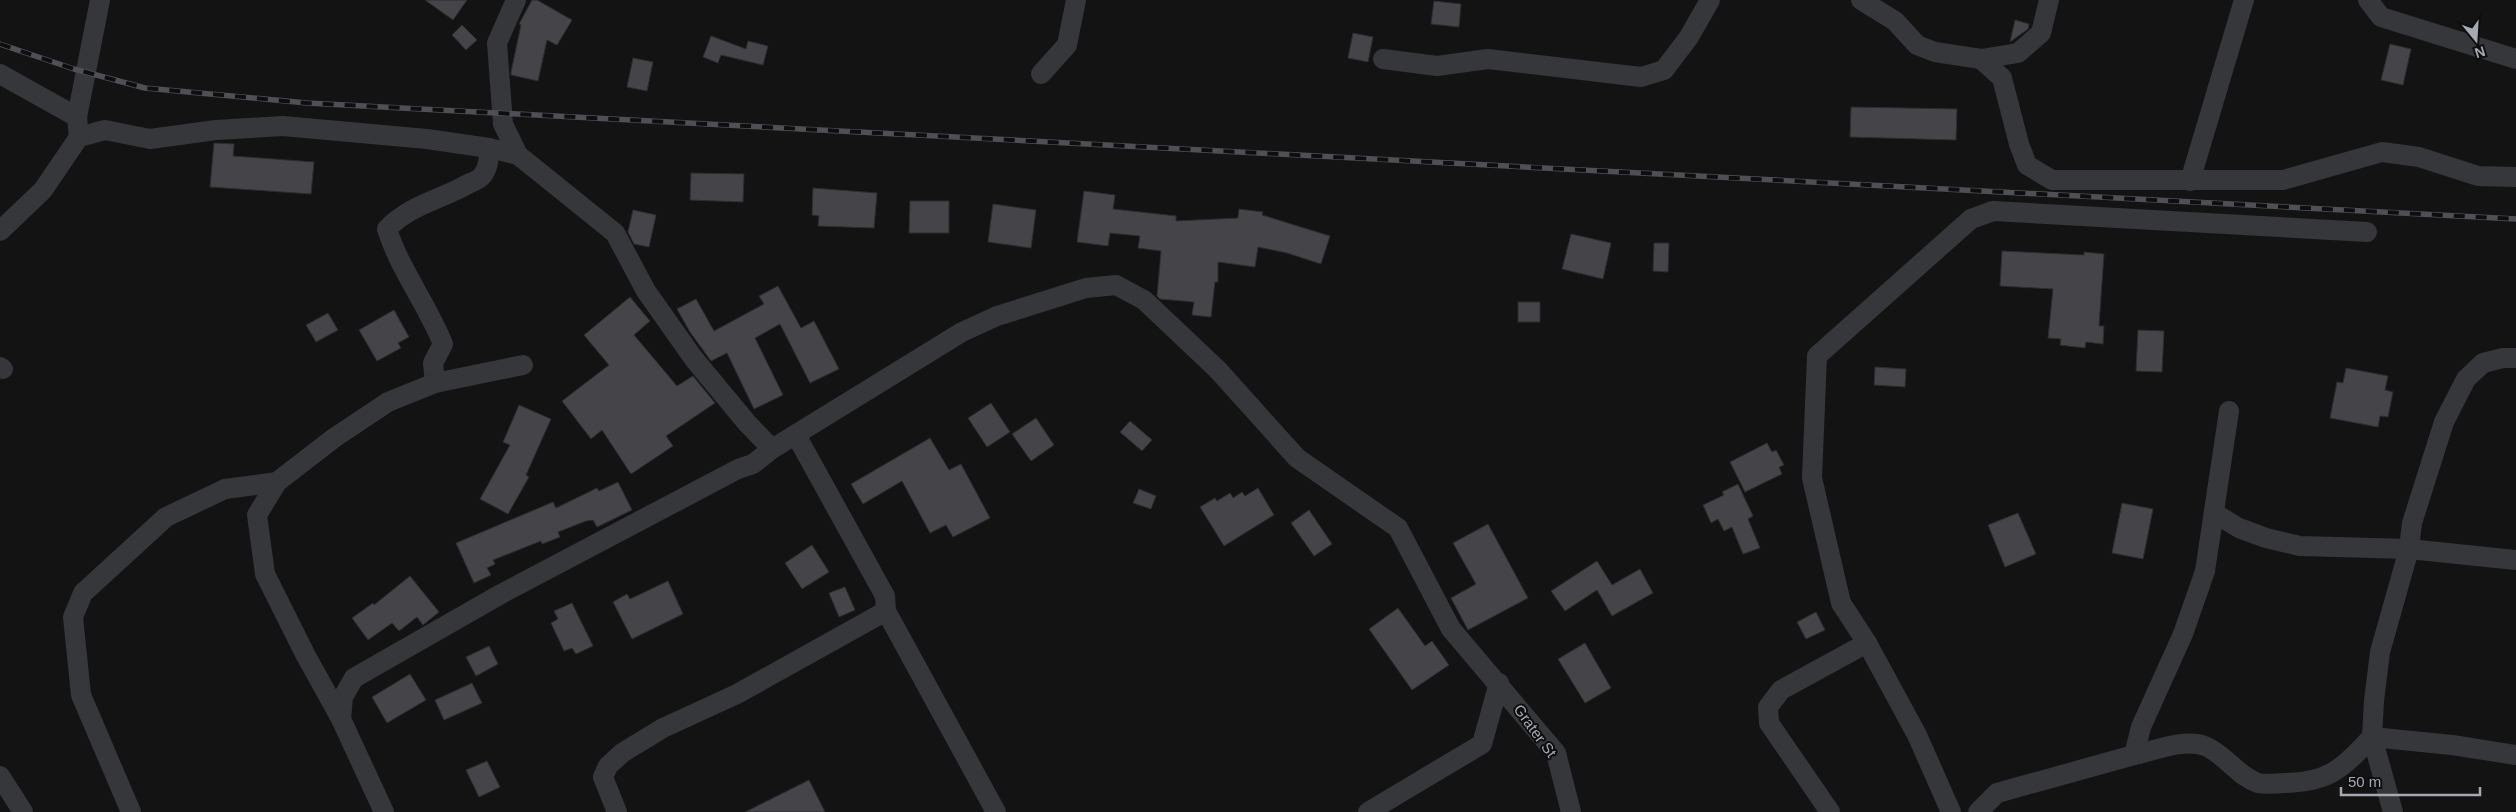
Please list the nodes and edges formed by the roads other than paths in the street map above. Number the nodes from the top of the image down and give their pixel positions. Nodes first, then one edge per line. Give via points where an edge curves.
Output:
1 (100, 0) edge
2 (516, 0) edge
3 (1076, 0) edge
4 (1710, 0) edge
5 (1861, 0) edge
6 (2049, 0) edge
7 (2244, 0) edge
8 (2368, 0) edge
9 (1383, 59) dead end
10 (1981, 59) junction
11 (2516, 59) edge
12 (0, 74) edge
13 (1041, 74) dead end
14 (77, 117) junction
15 (79, 137) junction
16 (489, 148) junction
17 (518, 155) junction
18 (2516, 177) edge
19 (2190, 181) junction
20 (0, 231) edge
21 (2367, 232) dead end
22 (2516, 358) edge
23 (523, 365) dead end
24 (435, 383) junction
25 (2229, 411) dead end
26 (796, 435) junction
27 (772, 449) junction
28 (277, 482) junction
29 (2214, 513) junction
30 (2409, 549) junction
31 (2516, 560) edge
32 (886, 611) junction
33 (1867, 643) junction
34 (1499, 684) junction
35 (341, 719) junction
36 (2372, 737) junction
37 (2134, 755) junction
38 (2516, 755) edge
39 (0, 776) edge
40 (23, 812) edge
41 (131, 812) edge
42 (384, 812) edge
43 (617, 812) edge
44 (996, 812) edge
45 (1368, 812) edge
46 (1571, 812) edge
47 (1830, 812) edge
48 (1951, 812) edge
49 (1978, 812) edge
50 (2393, 812) edge

1 - 14 street
2 - 17 street via 497,43 503,124
3 - 13 street via 1067,45
4 - 9 street via 1689,37 1664,70 1641,77 1488,59 1437,66
5 - 10 street via 1895,21 1917,45 1935,52
6 - 10 street via 2041,33 2018,53
7 - 19 street
8 - 11 street via 2381,17
10 - 19 street via 2002,78 2027,165 2052,180
12 - 14 street
14 - 15 street
15 - 16 street via 105,130 150,139 216,130 283,126
15 - 20 street via 43,190
16 - 17 street
16 - 24 street via 489,162 481,177 412,208 387,229 393,247 433,318 442,344 433,362
17 - 27 street via 615,233 646,291 694,359
18 - 19 street via 2478,176 2419,157 2382,152 2283,180
21 - 33 street via 1993,212 1971,219 1817,356 1812,478 1841,603
22 - 30 street via 2483,363 2466,379 2444,422 2412,523
23 - 24 street
24 - 28 street via 388,402
25 - 29 street
26 - 27 street, Grater St
26 - 32 street via 885,596
26 - 34 street, Grater St via 962,332 997,316 1086,288 1116,286 1144,300 1218,370 1297,458 1398,528 1451,629
27 - 35 street, Grater St via 754,464 730,473 501,594 354,678 343,697
28 - 35 street via 257,514 264,574
28 - 41 street via 224,489 166,517 83,594 73,618 81,695
29 - 30 street via 2248,531 2300,546
29 - 37 street via 2205,571 2183,634 2141,727
30 - 31 street
30 - 36 street via 2380,652
32 - 43 street via 737,694 663,728 622,753 608,766 603,777
32 - 44 street
33 - 47 street via 1781,690 1768,707 1769,723
33 - 48 street via 1917,735
34 - 45 street via 1482,744
34 - 46 street, Grater St via 1556,754
35 - 42 street
36 - 37 street via 2342,769 2308,782 2259,783 2204,746 2186,744
36 - 38 street
36 - 50 street
37 - 49 street via 1997,793
39 - 40 street

